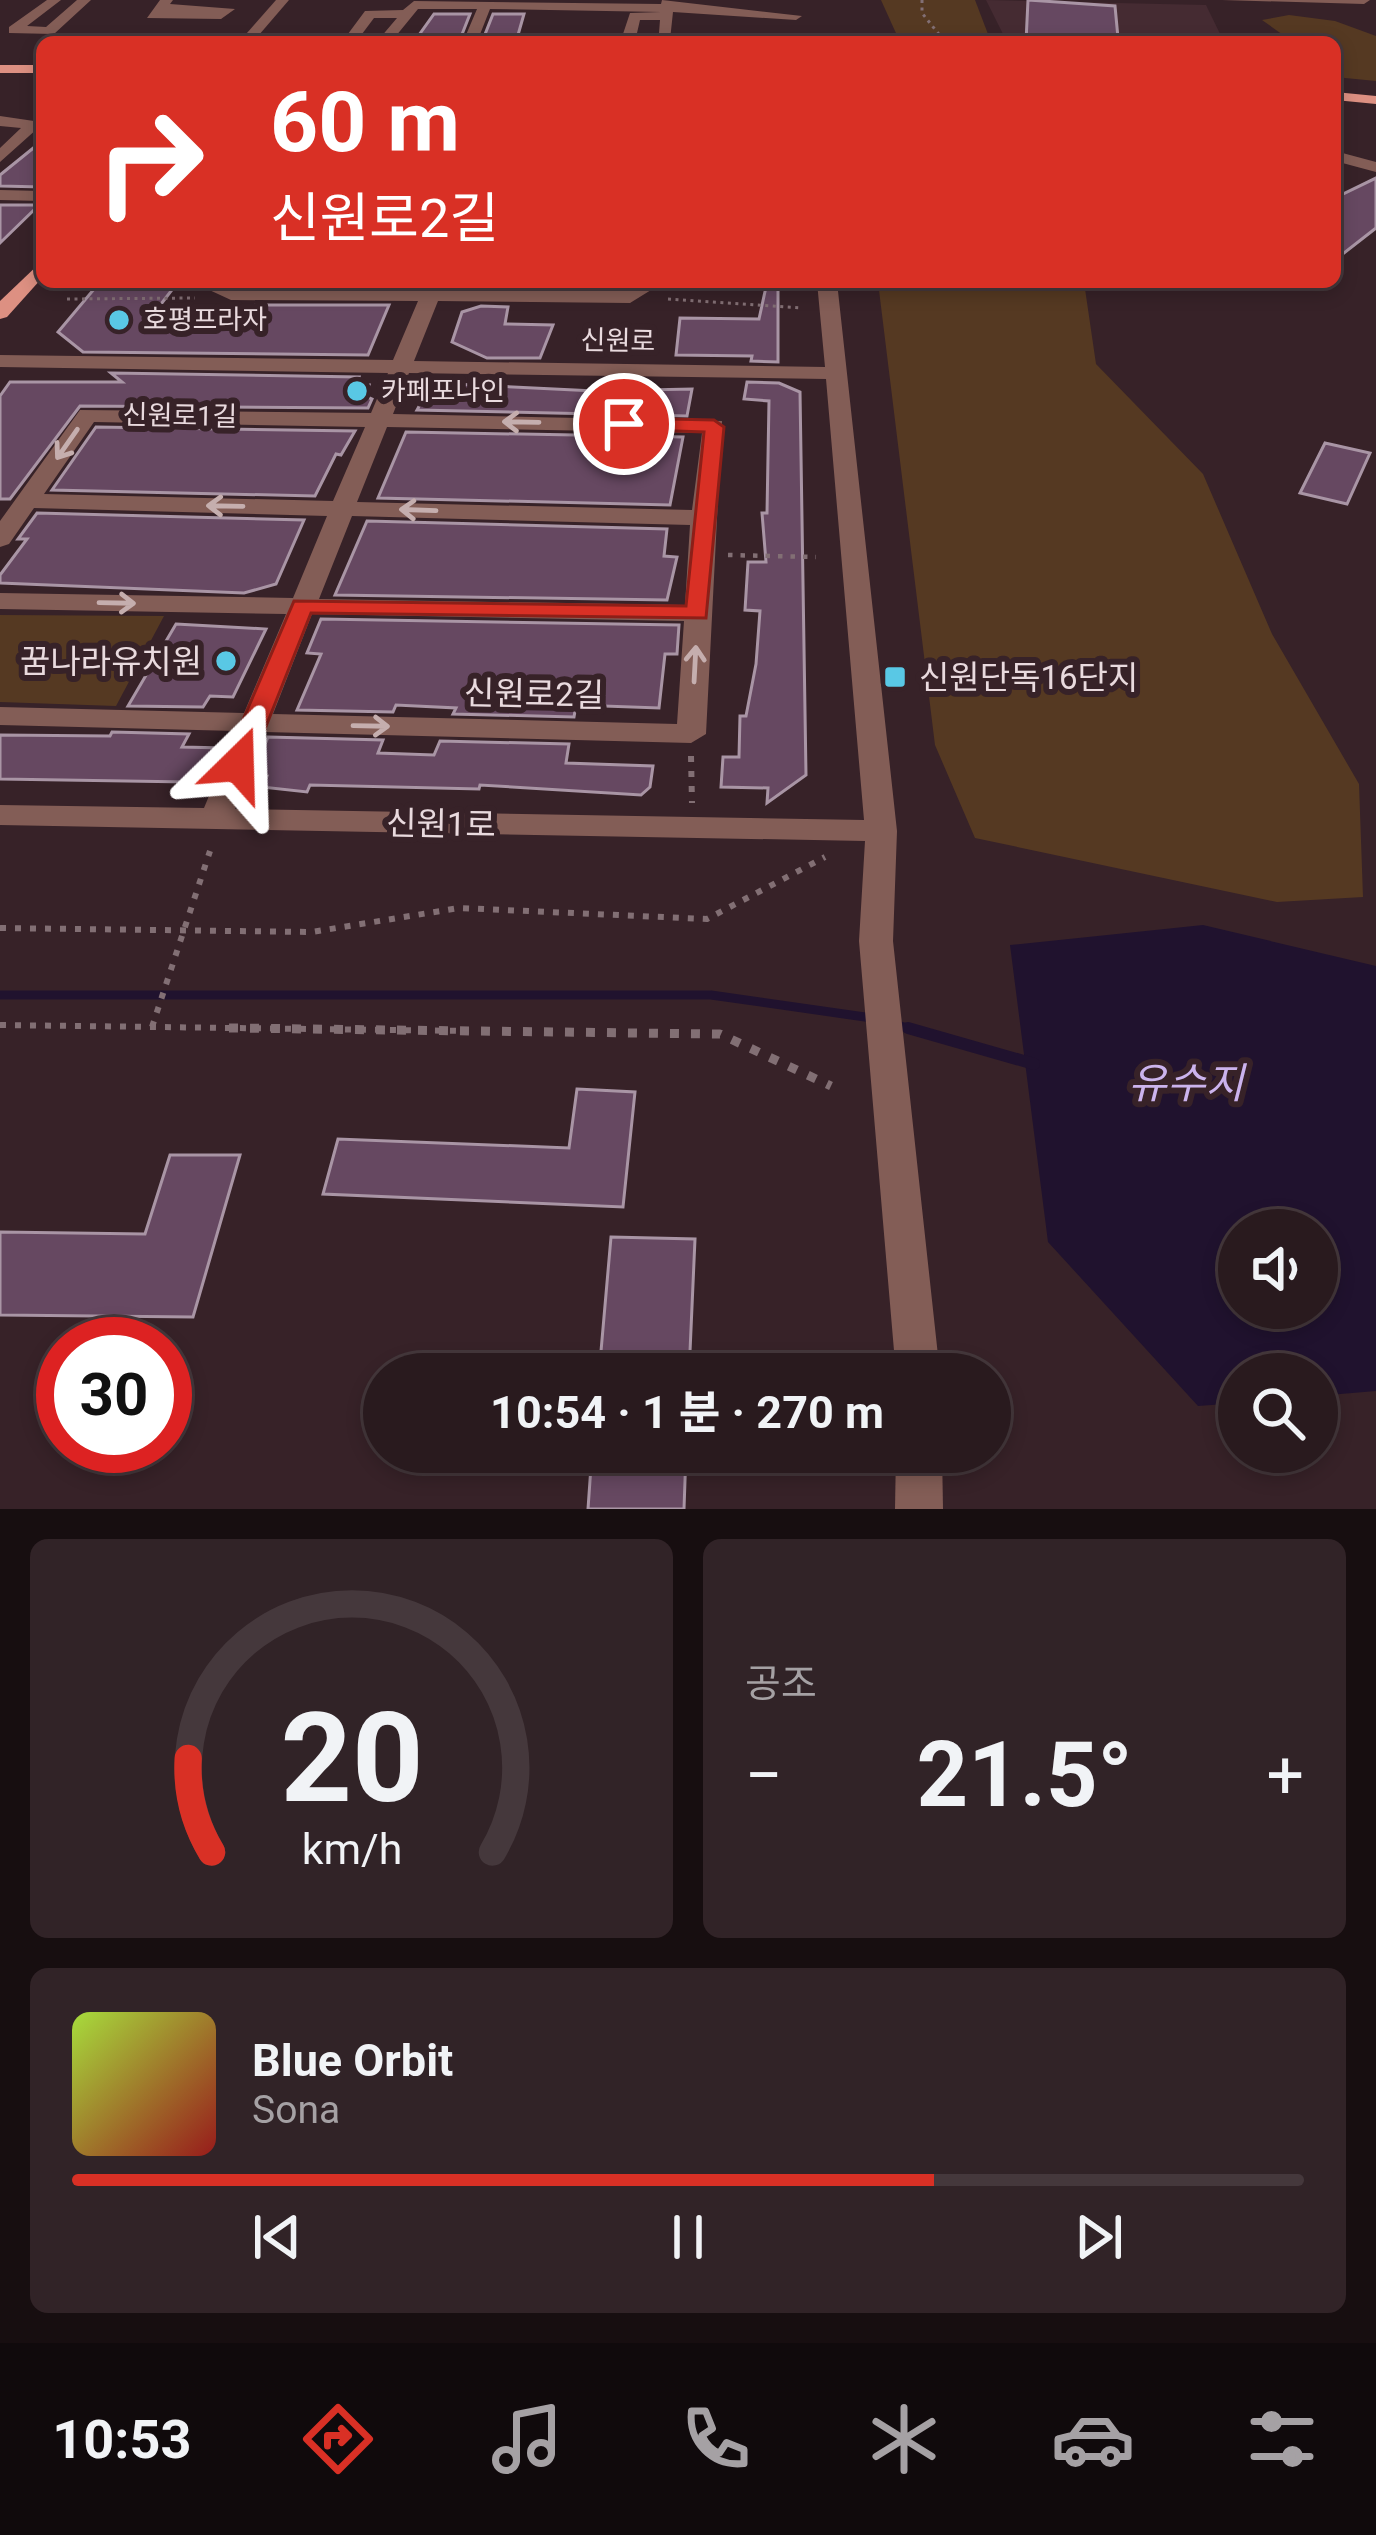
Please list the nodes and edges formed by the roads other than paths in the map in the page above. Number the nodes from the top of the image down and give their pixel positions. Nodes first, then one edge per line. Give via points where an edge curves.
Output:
1 (55, 0) edge
2 (85, 0) edge
3 (283, 0) edge
4 (794, 0) edge
5 (1228, 0) edge
6 (1370, 0) edge
7 (429, 2) edge
8 (561, 2) edge
9 (485, 5) junction
10 (668, 8) edge
11 (405, 14) dead end
12 (556, 26) dead end
13 (251, 36) edge
14 (472, 36) edge
15 (0, 72) edge
16 (36, 73) edge
17 (1341, 97) edge
18 (1376, 100) edge
19 (1341, 109) edge
20 (1376, 112) edge
21 (0, 121) edge
22 (0, 157) edge
23 (1341, 161) edge
24 (1376, 170) edge
25 (0, 195) edge
26 (36, 196) edge
27 (36, 274) edge
28 (827, 288) edge
29 (201, 289) edge
30 (659, 290) edge
31 (430, 296) junction
32 (0, 314) edge
33 (0, 361) edge
34 (400, 365) junction
35 (834, 373) junction
36 (379, 418) junction
37 (27, 501) junction
38 (342, 508) junction
39 (703, 518) junction
40 (0, 539) edge
41 (0, 601) edge
42 (302, 606) junction
43 (698, 613) junction
44 (0, 716) edge
45 (254, 723) junction
46 (0, 815) edge
47 (881, 831) junction
48 (212, 836) junction
49 (916, 1353) edge
50 (919, 1473) edge
51 (919, 1509) edge

1 - 2 street via 14,30 49,31
3 - 13 street
4 - 10 street via 798,23
5 - 6 street
7 - 9 street
7 - 11 street
8 - 9 street
8 - 10 street
8 - 12 street
9 - 14 street
15 - 16 main road
17 - 18 main road
19 - 20 main road
21 - 22 street via 30,128
23 - 24 street
25 - 26 street
27 - 32 main road
28 - 35 street
29 - 31 street
30 - 31 street via 630,297
31 - 34 street
33 - 34 street, 신원로
34 - 35 street, 신원로
34 - 36 street
35 - 47 street
36 -> 37 street, 신원로1길 via 88,415
36 - 38 street
39 -> 36 street via 714,427
38 -> 37 street
37 - 40 street, 신원로1길
39 -> 38 street
38 - 42 street
39 - 43 street
41 -> 42 street
42 - 43 street
42 - 45 street
45 -> 43 street, 신원로2길 via 691,734
44 - 45 street
45 - 48 street
46 - 48 street, 신원1로
47 - 48 street, 신원1로
47 - 49 street via 876,940
50 - 51 street

